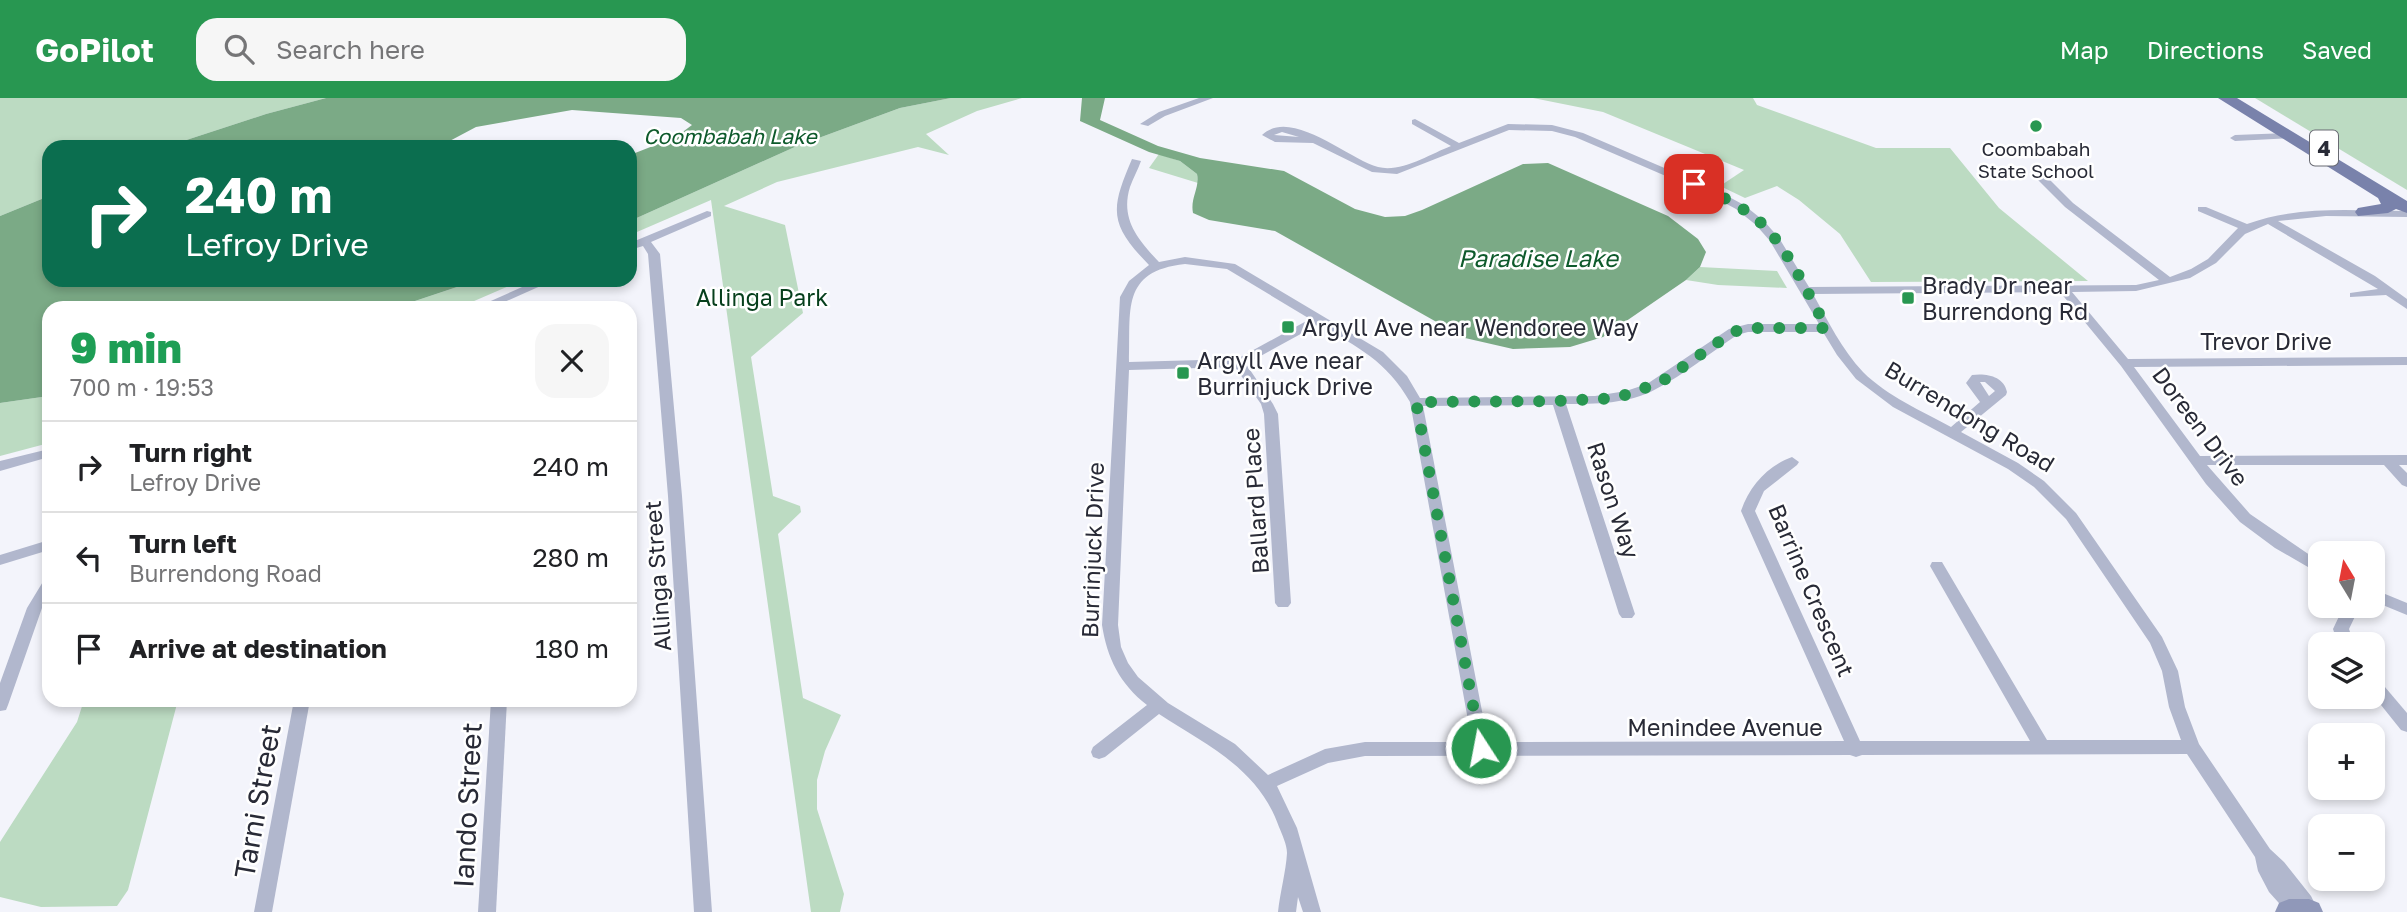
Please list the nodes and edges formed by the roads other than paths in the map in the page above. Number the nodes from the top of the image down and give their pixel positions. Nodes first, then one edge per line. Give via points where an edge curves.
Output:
1 (1208, 98) edge
2 (2226, 98) edge
3 (2242, 98) edge
4 (1415, 122) dead end
5 (1145, 124) dead end
6 (2288, 136) junction
7 (2235, 138) dead end
8 (1311, 140) dead end
9 (1458, 146) junction
10 (1136, 161) dead end
11 (2041, 177) dead end
12 (2386, 196) junction
13 (2407, 198) edge
14 (2202, 208) dead end
15 (2407, 208) edge
16 (2364, 212) junction
17 (708, 214) dead end
18 (2407, 214) edge
19 (2270, 221) junction
20 (2248, 228) junction
21 (645, 241) junction
22 (637, 244) edge
23 (1156, 266) junction
24 (2168, 281) junction
25 (531, 287) edge
26 (2064, 290) junction
27 (1806, 291) junction
28 (2390, 291) junction
29 (516, 293) junction
30 (2354, 295) dead end
31 (497, 301) edge
32 (515, 301) edge
33 (2407, 305) edge
34 (1319, 319) junction
35 (1827, 328) junction
36 (2407, 361) edge
37 (1239, 363) junction
38 (2125, 363) junction
39 (1125, 366) junction
40 (1558, 401) junction
41 (1416, 402) junction
42 (1987, 402) dead end
43 (1952, 433) junction
44 (42, 455) edge
45 (2387, 460) junction
46 (2407, 460) edge
47 (2196, 461) junction
48 (1792, 462) dead end
49 (0, 466) edge
50 (2407, 482) edge
51 (42, 547) edge
52 (0, 560) edge
53 (2308, 562) edge
54 (1937, 566) dead end
55 (42, 596) edge
56 (2385, 600) edge
57 (1283, 603) dead end
58 (2407, 609) edge
59 (1627, 614) dead end
60 (2385, 698) edge
61 (0, 705) edge
62 (1157, 706) junction
63 (301, 707) edge
64 (499, 707) edge
65 (2407, 725) edge
66 (2192, 747) junction
67 (1481, 748) junction
68 (2043, 748) junction
69 (1856, 750) junction
70 (1099, 752) dead end
71 (1265, 784) junction
72 (1294, 855) junction
73 (263, 912) edge
74 (487, 912) edge
75 (703, 912) edge
76 (1287, 912) edge
77 (1312, 912) edge
78 (2300, 912) edge

1 - 5 street
2 - 6 main road, 4
3 - 13 main road, 4
4 - 9 street
6 - 7 street
6 - 12 main road, 4
8 - 9 street, Burrendong Road via 1386,173
9 - 27 street, Burrendong Road via 1507,127 1538,126 1579,135 1740,207 1775,240
10 - 23 street via 1125,187 1122,222 1129,237
11 - 24 street via 2069,205
12 - 15 main road, 4
12 - 16 main road via 2388,208
14 - 20 street
16 - 18 street
16 - 19 street
17 - 21 street
19 - 20 street
19 - 28 street
20 - 24 street via 2232,237 2205,266
21 - 22 street
21 - 75 street, Allinga Street via 654,254
23 - 34 street via 1194,260 1231,266
23 - 39 street, Burrinjuck Drive via 1131,284 1126,297
24 - 26 street via 2125,289
25 - 29 street
26 - 27 street
26 - 38 street, Doreen Drive
27 - 35 street, Burrendong Road
28 - 30 street
28 - 33 street
29 - 31 street
29 - 32 street
34 - 37 street
34 - 41 street via 1388,361
35 - 40 street via 1740,330 1724,336 1651,387 1617,398
35 - 43 street, Burrendong Road via 1851,367 1871,386
36 - 38 street, Trevor Drive
37 - 39 street
37 - 57 street, Ballard Place via 1271,414
38 - 47 street, Doreen Drive
39 - 62 street, Burrinjuck Drive via 1110,636 1125,672
40 - 41 street
40 - 59 street, Rason Way
41 - 67 street
42 - 43 street
43 - 66 street, Burrendong Road via 2039,484 2079,526 2163,654
44 - 49 street
45 - 46 street
45 - 47 street
45 - 50 street
47 - 53 street, Doreen Drive via 2245,518
48 - 69 street, Barrine Crescent via 1763,481 1748,512
51 - 52 street
54 - 68 street
55 - 61 street
56 - 58 street
60 - 65 street
62 - 70 street
62 - 71 street, Burrinjuck Drive via 1231,750
63 - 73 street, Tarni Street
64 - 74 street, Iando Street
66 - 68 street, Menindee Avenue
66 - 78 street, Burrendong Road via 2264,855 2264,868 2286,901
67 - 69 street, Menindee Avenue
67 - 71 street, Menindee Avenue via 1355,750 1325,757
68 - 69 street, Menindee Avenue
71 - 72 street, Burrinjuck Drive via 1287,826
72 - 76 street, Burrinjuck Drive
72 - 77 street, Burrinjuck Drive

